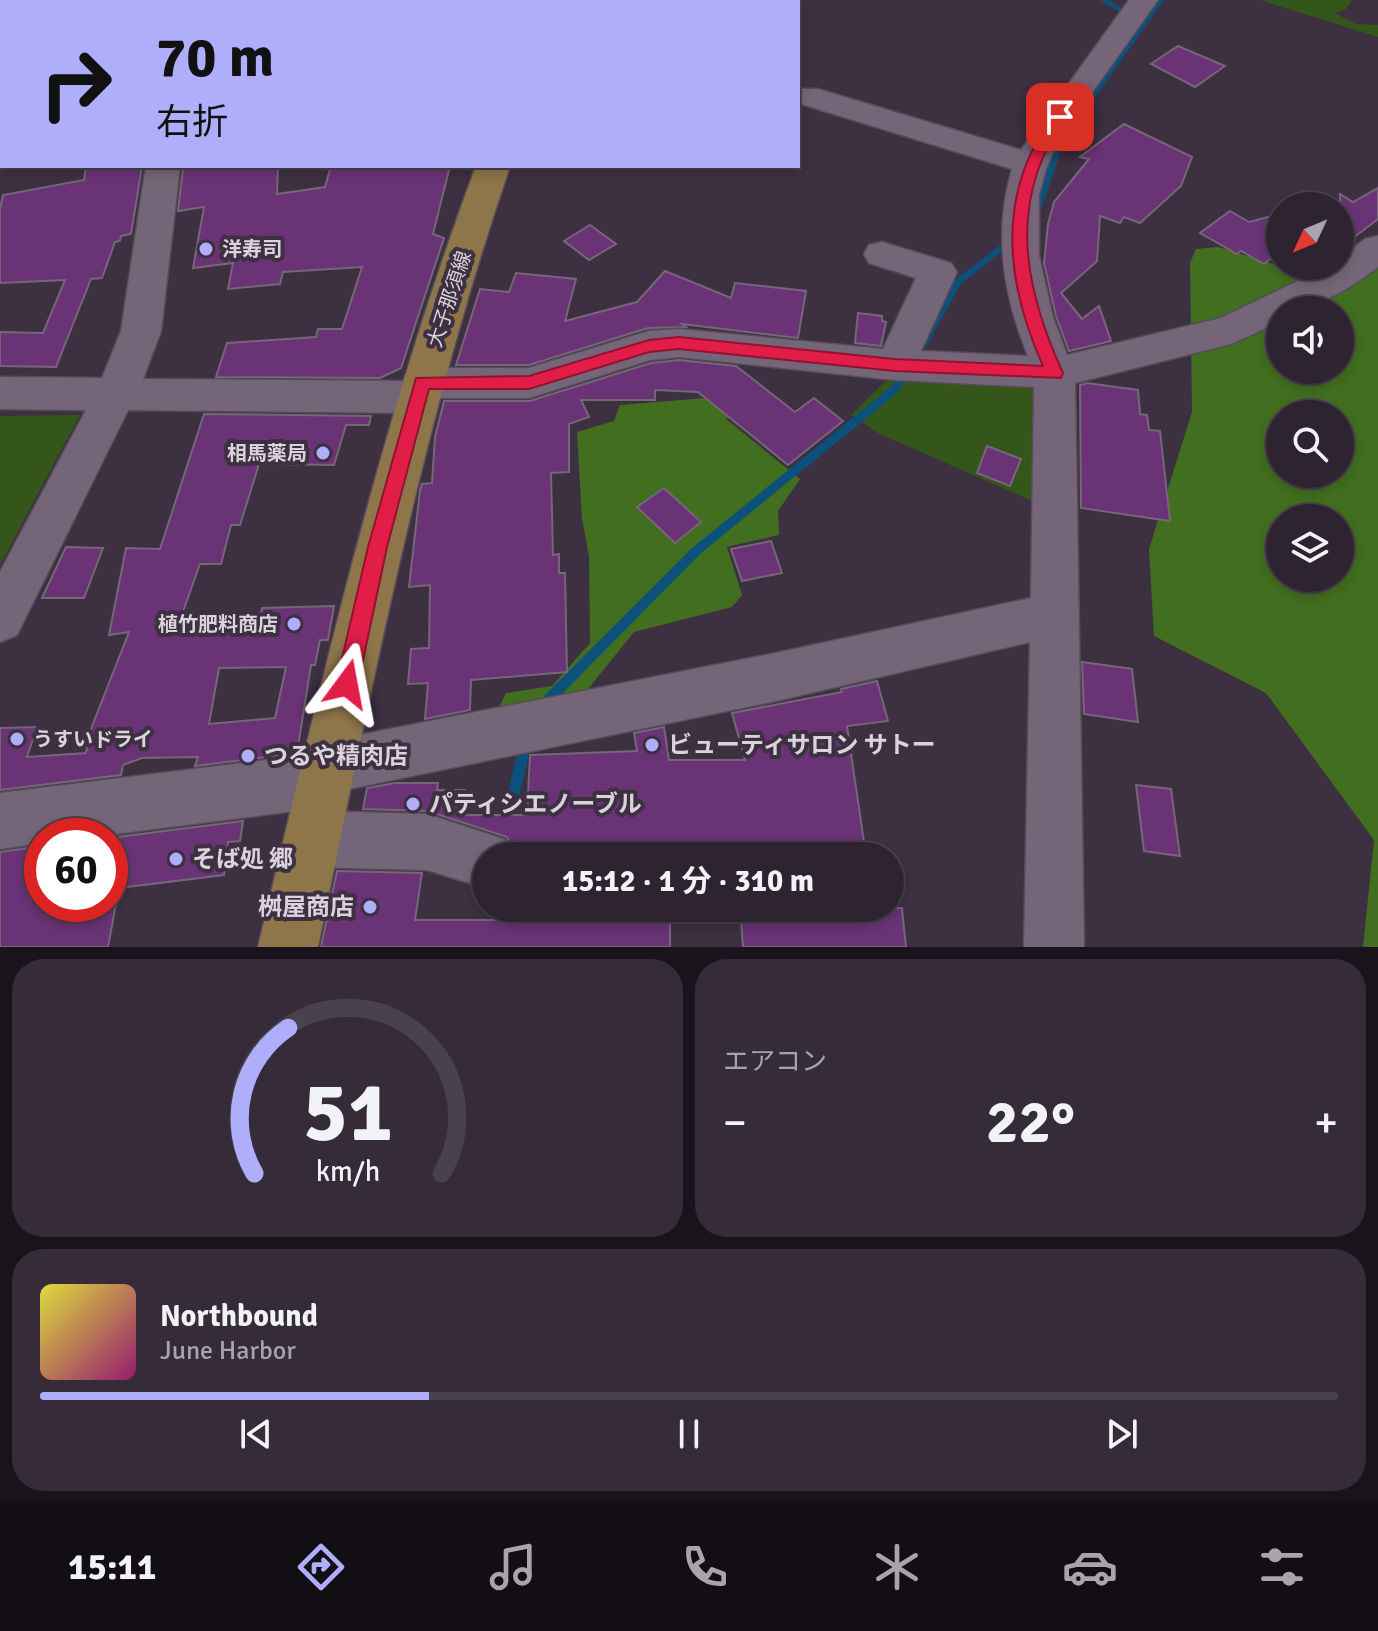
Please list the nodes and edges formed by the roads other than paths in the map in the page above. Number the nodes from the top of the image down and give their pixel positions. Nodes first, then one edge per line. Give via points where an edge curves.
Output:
1 (1144, 0) edge
2 (807, 96) dead end
3 (1032, 164) junction
4 (163, 168) edge
5 (492, 168) edge
6 (1378, 248) edge
7 (882, 254) dead end
8 (895, 365) junction
9 (1055, 373) junction
10 (419, 390) junction
11 (0, 393) edge
12 (117, 393) junction
13 (1055, 614) junction
14 (0, 620) edge
15 (327, 774) junction
16 (0, 821) edge
17 (312, 839) junction
18 (472, 856) edge
19 (288, 947) edge
20 (1054, 947) edge

1 - 3 street via 1042,140
2 - 3 street
3 - 9 street via 1019,216 1020,258 1035,330
4 - 12 street via 141,331
5 - 10 main road, 大子那須線
6 - 9 street via 1342,275 1231,330
7 - 8 street via 938,272
8 - 9 street
8 - 10 street via 679,343 649,346 529,383
9 - 13 street
10 - 12 street
10 - 15 main road, 大子那須線
11 - 12 street
12 - 14 street
13 - 15 street
13 - 20 street
15 - 16 street
15 - 17 main road, 大子那須線
17 - 18 street via 427,842
17 - 19 main road, 大子那須線

